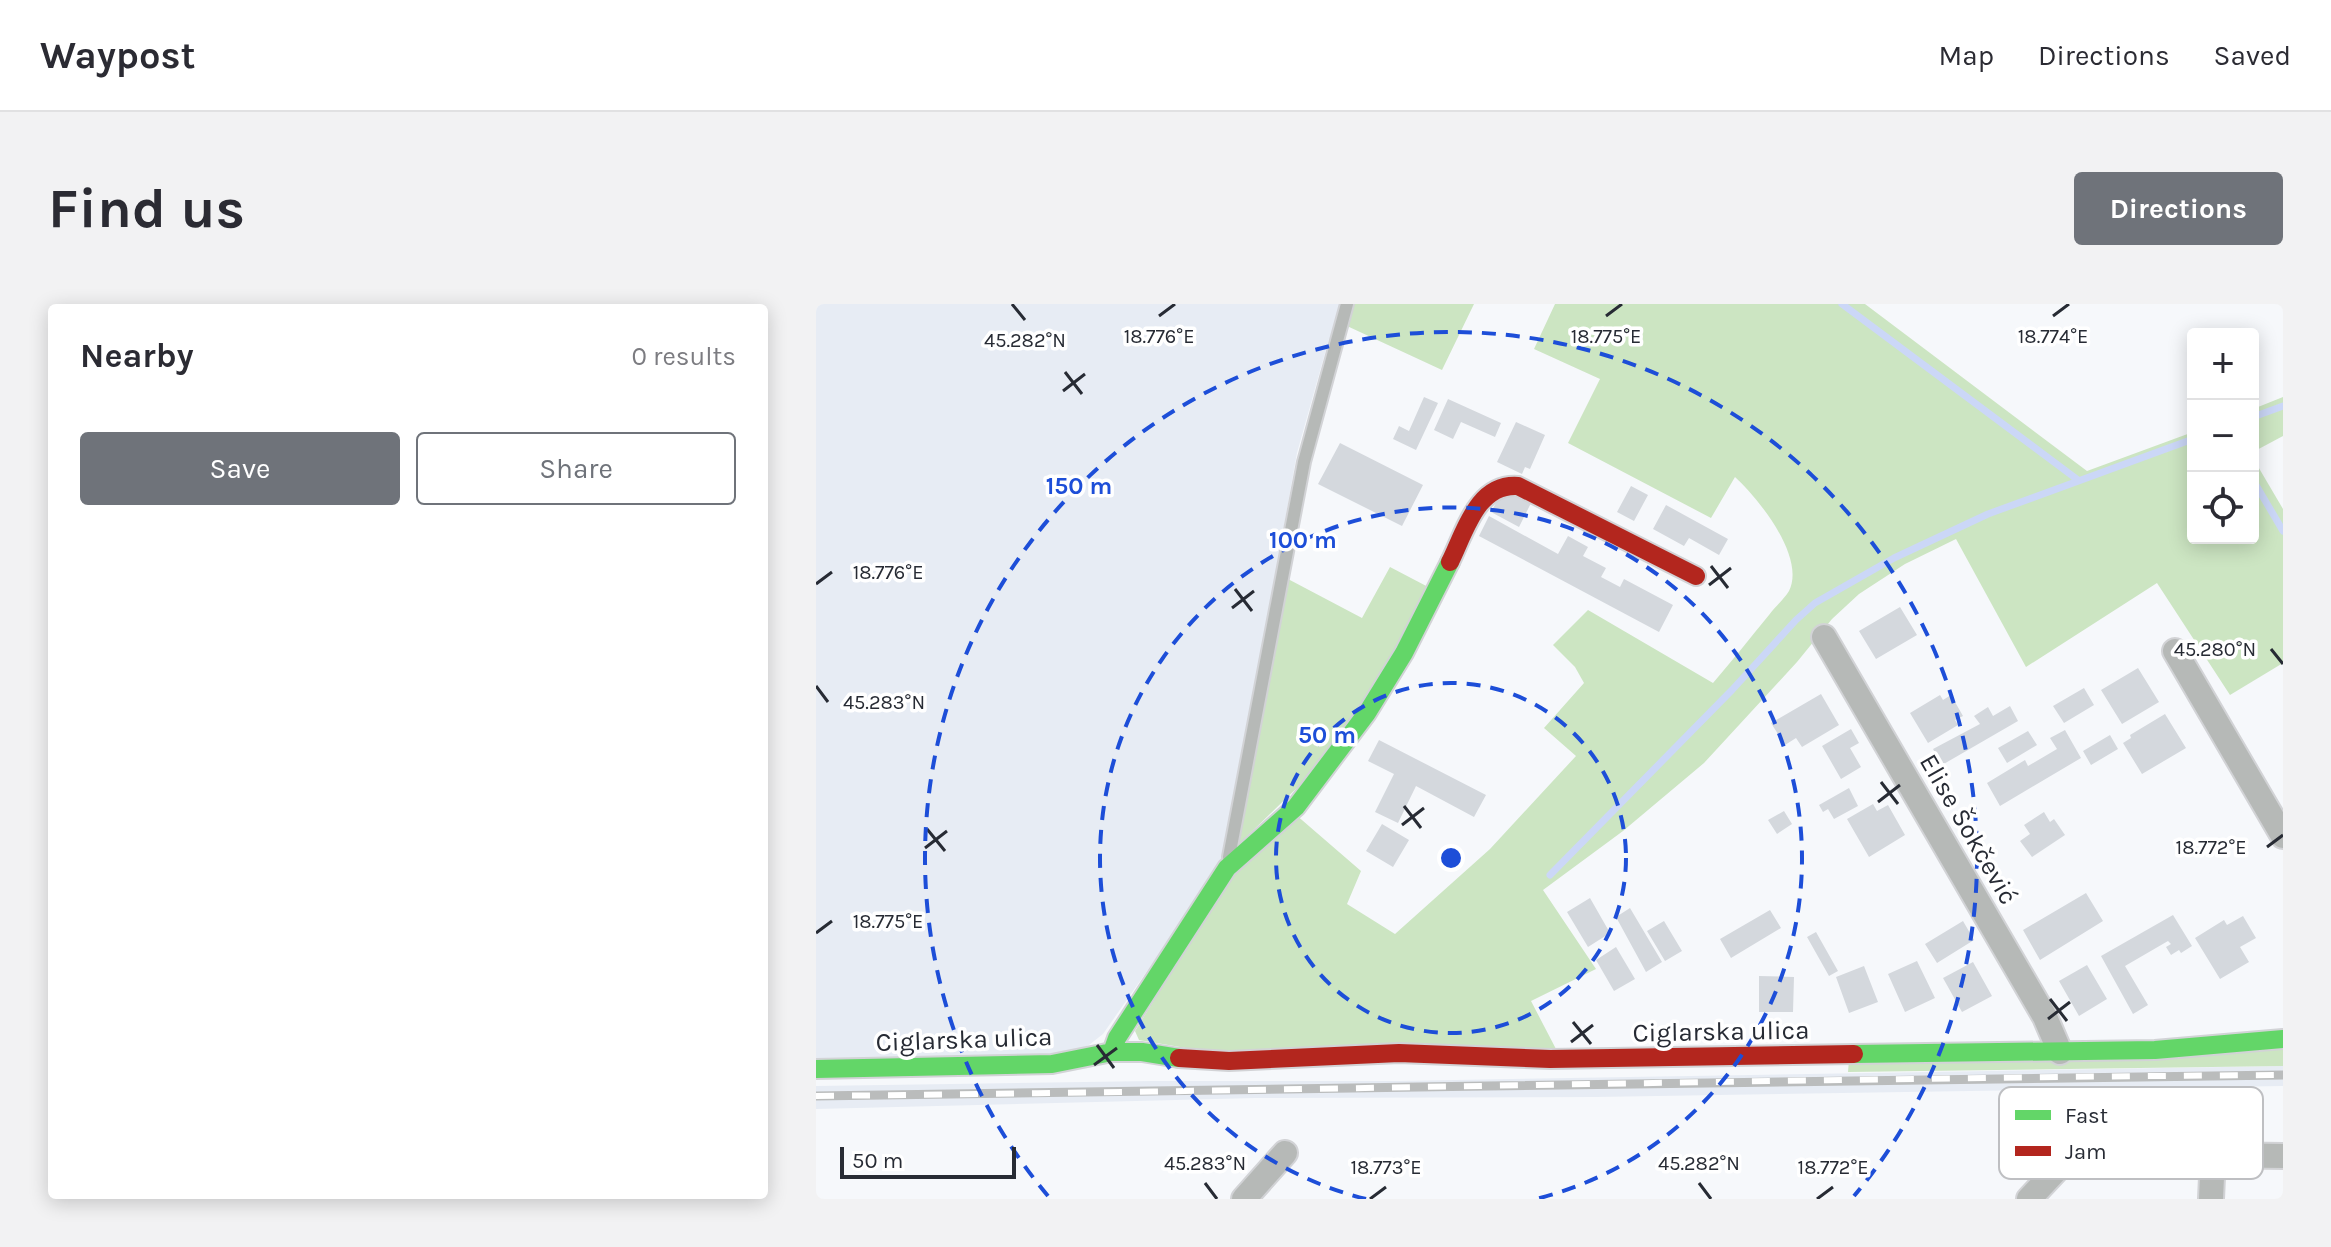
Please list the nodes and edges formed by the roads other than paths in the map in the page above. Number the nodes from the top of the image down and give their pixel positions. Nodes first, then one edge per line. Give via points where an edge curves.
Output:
1 (1347, 304) edge
2 (1696, 576) dead end
3 (1824, 637) dead end
4 (2175, 651) dead end
5 (2283, 836) edge
6 (1227, 868) junction
7 (2283, 1039) edge
8 (1112, 1052) junction
9 (2060, 1052) junction
10 (816, 1069) edge
11 (1285, 1153) dead end
12 (2263, 1156) edge
13 (2283, 1156) edge
14 (2048, 1179) edge
15 (2212, 1179) edge
16 (1244, 1199) edge
17 (2029, 1199) edge
18 (2211, 1199) edge

1 - 6 lane via 1304,462
2 - 6 street via 1518,486 1493,489 1481,501 1404,653 1358,726 1296,807
3 - 9 street, Elise Šokčević via 2039,1006
4 - 5 street
6 - 8 street
7 - 9 street, Ciglarska ulica
8 - 9 street, Ciglarska ulica via 1229,1061 1399,1053 1550,1059
8 - 10 street, Ciglarska ulica via 1052,1064
11 - 16 street
12 - 13 street
14 - 17 street
15 - 18 street

